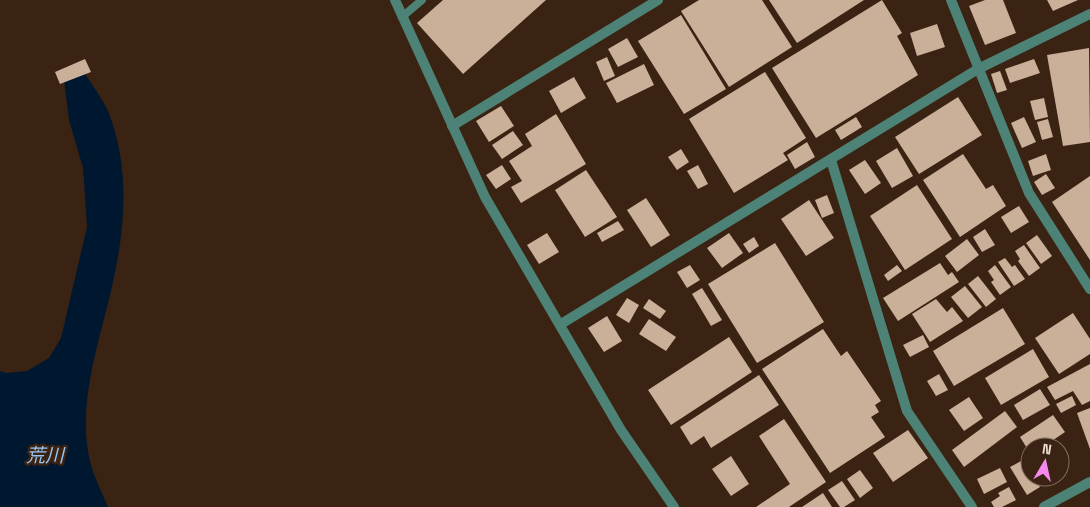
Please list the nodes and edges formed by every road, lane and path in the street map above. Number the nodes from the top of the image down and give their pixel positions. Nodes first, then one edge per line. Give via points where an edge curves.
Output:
1 (395, 0) edge
2 (422, 0) edge
3 (658, 0) edge
4 (951, 0) edge
5 (1090, 14) edge
6 (402, 17) junction
7 (978, 68) junction
8 (452, 126) junction
9 (831, 160) junction
10 (1090, 289) edge
11 (561, 324) junction
12 (1090, 482) edge
13 (674, 507) edge
14 (972, 507) edge
15 (1044, 507) edge

1 - 6 street
2 - 6 lane
3 - 8 street
4 - 7 street
5 - 7 street
6 - 8 street
7 - 9 street
7 - 10 street via 1028,193
8 - 11 street via 486,197
9 - 11 street
9 - 14 street via 907,411
11 - 13 street via 621,430
12 - 15 street

